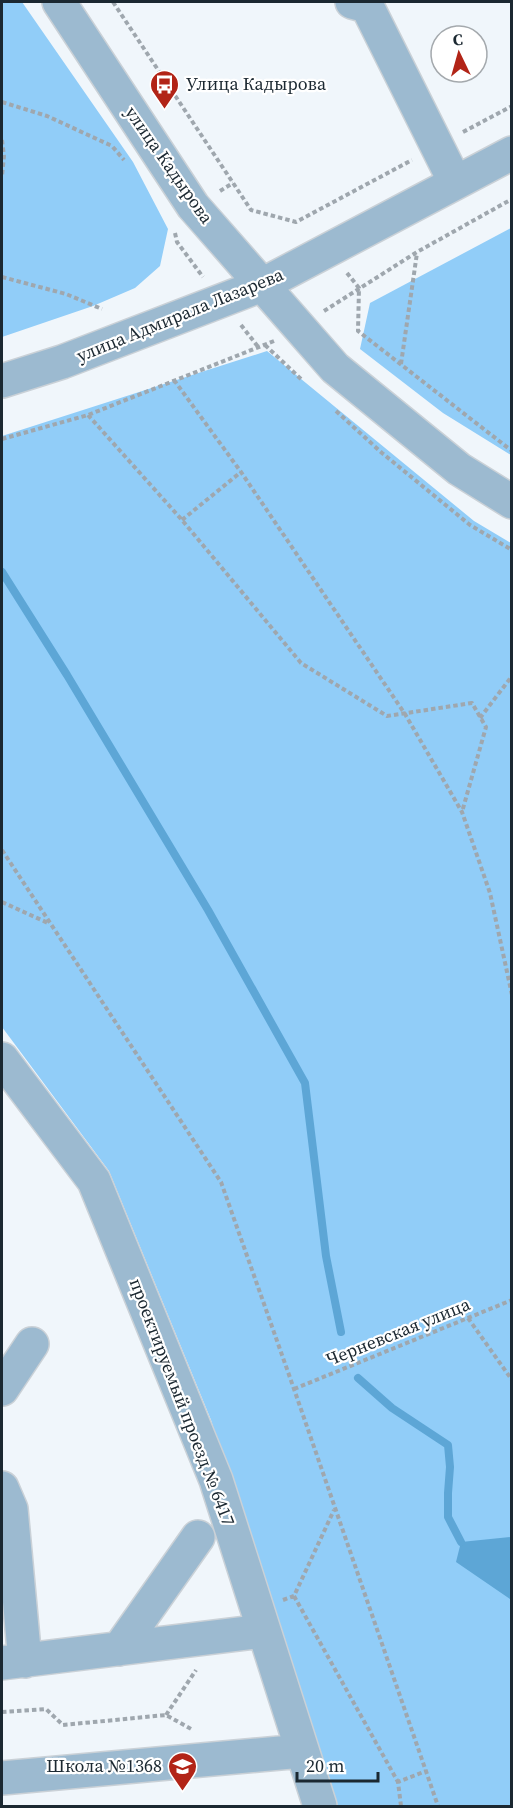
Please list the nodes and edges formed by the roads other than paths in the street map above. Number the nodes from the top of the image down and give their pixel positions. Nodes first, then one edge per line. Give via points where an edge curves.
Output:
1 (59, 2) edge
2 (352, 2) edge
3 (512, 153) edge
4 (455, 182) junction
5 (262, 285) junction
6 (2, 381) edge
7 (512, 502) edge
8 (2, 1059) edge
9 (32, 1344) dead end
10 (2, 1389) edge
11 (2, 1488) edge
12 (198, 1537) dead end
13 (260, 1620) junction
14 (119, 1649) junction
15 (13, 1662) edge
16 (302, 1751) junction
17 (2, 1778) edge
18 (320, 1806) edge

1 - 5 street, улица Кадырова via 193,206
2 - 4 street via 367,6
3 - 4 street, улица Адмирала Лазарева
4 - 5 street, улица Адмирала Лазарева
5 - 6 street, улица Адмирала Лазарева
5 - 7 street, улица Кадырова via 335,368 459,469
8 - 13 street, проектируемый проезд № 6417 via 94,1181 216,1480
9 - 10 street
11 - 15 street via 11,1509
12 - 14 street
13 - 14 street via 219,1637
13 - 16 street, проектируемый проезд № 6417
14 - 15 street
16 - 17 street
16 - 18 street, проектируемый проезд № 6417

